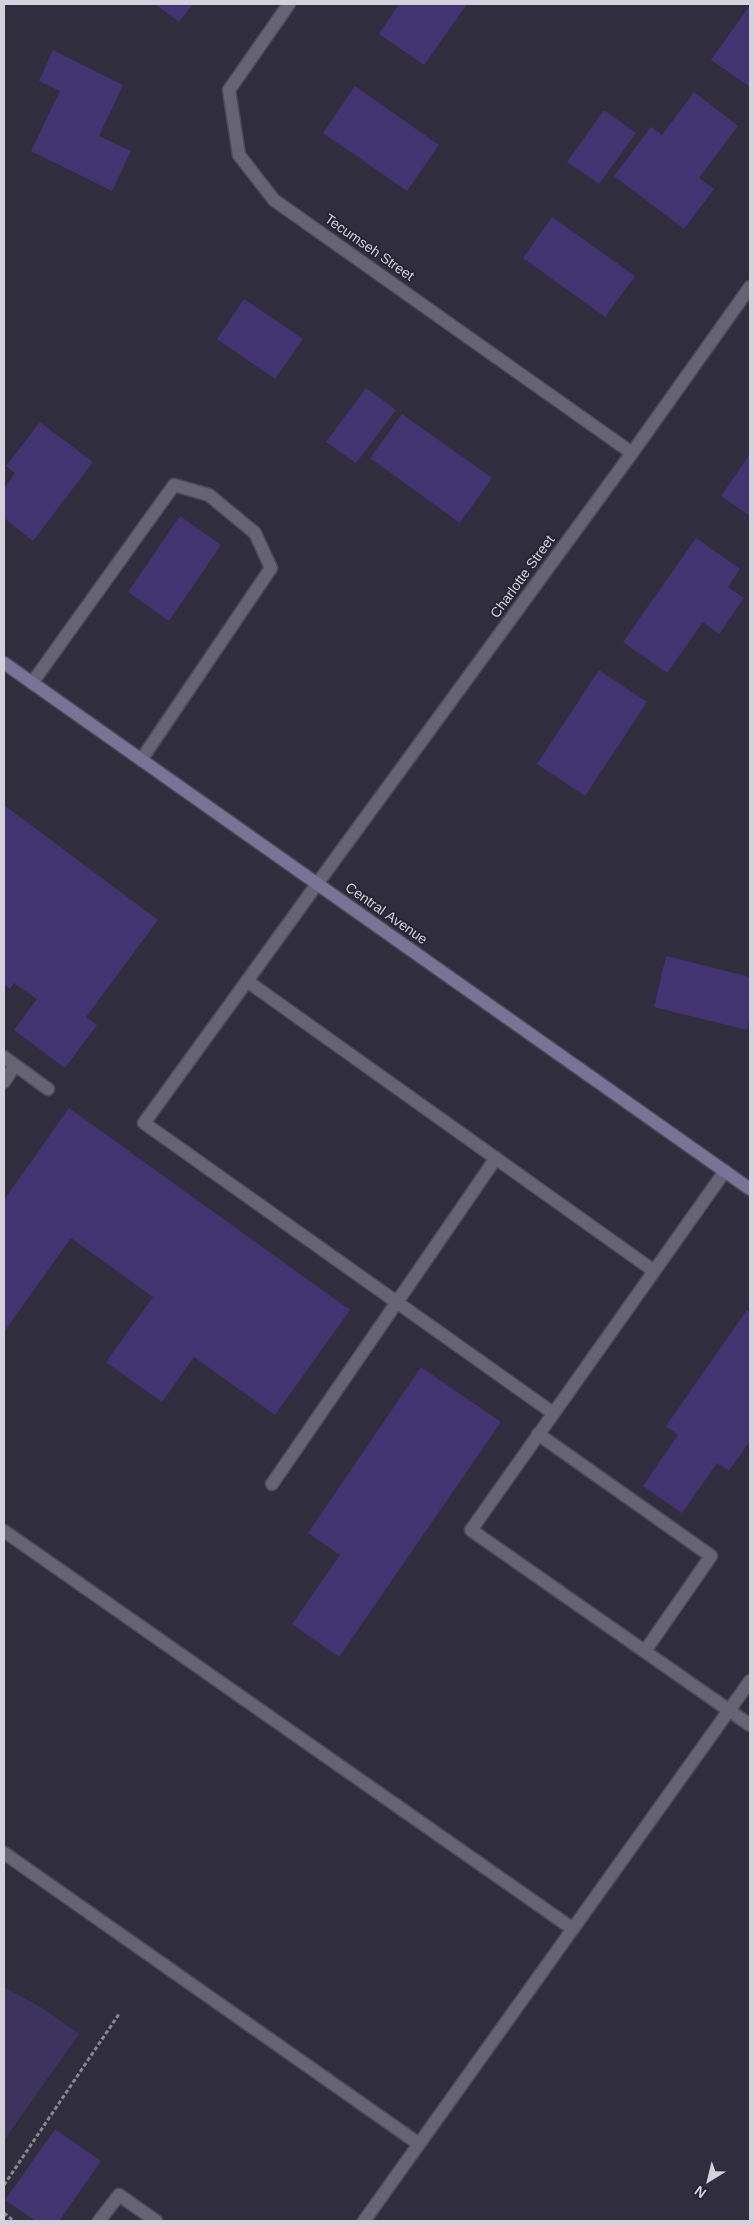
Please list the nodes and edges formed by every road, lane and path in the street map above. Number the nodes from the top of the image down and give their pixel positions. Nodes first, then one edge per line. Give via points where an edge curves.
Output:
1 (289, 4) edge
2 (750, 286) edge
3 (632, 452) junction
4 (4, 664) edge
5 (32, 683) junction
6 (141, 760) junction
7 (317, 884) junction
8 (247, 981) junction
9 (4, 1057) edge
10 (15, 1065) junction
11 (4, 1082) edge
12 (48, 1089) dead end
13 (496, 1158) junction
14 (725, 1170) junction
15 (750, 1189) edge
16 (654, 1271) junction
17 (397, 1302) junction
18 (554, 1413) junction
19 (538, 1434) junction
20 (272, 1484) dead end
21 (4, 1531) edge
22 (645, 1651) junction
23 (750, 1681) edge
24 (730, 1711) junction
25 (750, 1725) edge
26 (4, 1853) edge
27 (573, 1929) junction
28 (118, 2014) dead end
29 (419, 2144) junction
30 (4, 2185) edge
31 (4, 2213) edge
32 (14, 2221) edge
33 (100, 2221) edge
34 (156, 2221) edge
35 (364, 2221) edge

1 - 3 street, Tecumseh Street via 229,90 239,155 274,200
2 - 3 street, Charlotte Street
3 - 7 street, Charlotte Street
4 - 5 main road, Central Avenue
5 - 6 main road, Central Avenue
5 - 6 street via 174,485 210,495 255,533 271,568
6 - 7 main road, Central Avenue
7 - 8 street, Charlotte Street
7 - 14 main road, Central Avenue
8 - 13 street
8 - 17 street, Charlotte Street via 144,1123
9 - 10 street
10 - 11 street
10 - 12 street
13 - 16 street
13 - 17 street
14 - 15 main road, Central Avenue
14 - 16 street
16 - 18 street
17 - 18 street
17 - 20 street
18 - 19 street
19 - 22 street via 711,1556
19 - 22 street via 471,1530
21 - 27 street
22 - 24 street
23 - 24 street
24 - 25 street
24 - 27 street
26 - 29 street
27 - 29 street
28 - 30 path
29 - 35 street
31 - 32 path
33 - 34 street via 119,2194

